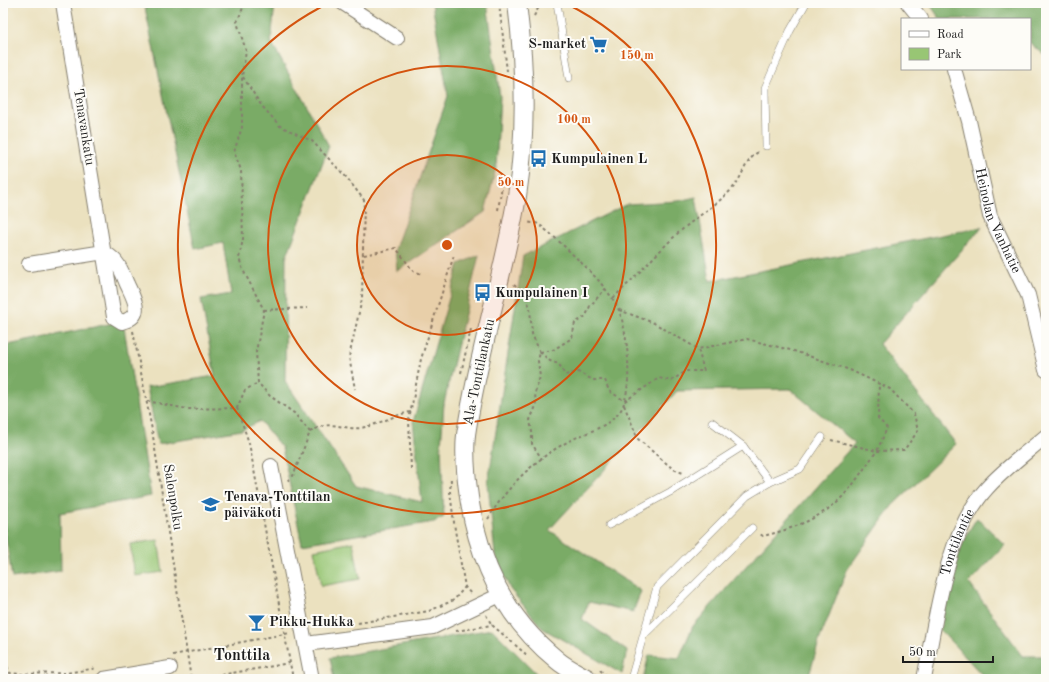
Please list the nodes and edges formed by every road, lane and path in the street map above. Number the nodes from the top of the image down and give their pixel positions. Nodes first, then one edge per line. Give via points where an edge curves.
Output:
1 (63, 3) edge
2 (245, 3) edge
3 (343, 3) edge
4 (517, 3) edge
5 (541, 3) edge
6 (557, 3) edge
7 (806, 3) edge
8 (908, 3) edge
9 (534, 17) dead end
10 (920, 18) edge
11 (396, 38) dead end
12 (954, 70) edge
13 (242, 76) junction
14 (568, 78) dead end
15 (766, 146) joint
16 (512, 220) junction
17 (104, 252) junction
18 (364, 255) junction
19 (454, 255) dead end
20 (502, 263) junction
21 (29, 264) dead end
22 (422, 274) dead end
23 (605, 289) junction
24 (613, 298) junction
25 (307, 308) dead end
26 (264, 310) junction
27 (619, 310) junction
28 (130, 320) junction
29 (698, 349) junction
30 (540, 352) junction
31 (1046, 370) edge
32 (258, 383) junction
33 (879, 384) junction
34 (356, 389) dead end
35 (147, 401) junction
36 (625, 401) junction
37 (624, 405) junction
38 (237, 408) junction
39 (411, 412) junction
40 (712, 422) dead end
41 (310, 432) junction
42 (1046, 436) edge
43 (822, 437) joint
44 (743, 446) junction
45 (877, 451) junction
46 (542, 459) junction
47 (271, 466) dead end
48 (411, 469) dead end
49 (693, 478) junction
50 (770, 482) junction
51 (275, 491) junction
52 (609, 525) dead end
53 (752, 528) joint
54 (477, 537) junction
55 (465, 587) dead end
56 (500, 595) junction
57 (354, 624) dead end
58 (3, 625) edge
59 (285, 634) junction
60 (644, 636) junction
61 (305, 638) junction
62 (187, 652) junction
63 (4, 660) edge
64 (290, 663) junction
65 (170, 668) dead end
66 (591, 672) edge
67 (21, 679) edge
68 (104, 679) edge
69 (191, 679) edge
70 (198, 679) edge
71 (293, 679) edge
72 (312, 679) edge
73 (610, 679) edge
74 (631, 679) edge
75 (924, 679) edge

1 - 17 street, Tenavankatu
2 - 13 path via 237,22 246,51
3 - 11 street
4 - 16 street, Ala-Tonttilankatu via 524,73 524,129
5 - 9 path
6 - 14 lane
7 - 15 lane via 790,31 765,88
8 - 10 street
12 - 31 street, Heinolan Vanhatie via 969,121 990,216 1028,295
13 - 18 path via 261,105 280,126 312,141 364,200
13 - 26 path via 242,127 234,152 242,170 243,239 239,258
15 - 24 path via 749,159 737,184 722,199 676,234
16 - 20 street, Ala-Tonttilankatu
16 - 23 path via 537,224
17 - 21 street
17 - 28 street via 116,262 136,304 134,316
17 - 28 street, Tenavankatu via 114,317 122,322
18 - 22 path via 396,248 413,271
18 - 34 path via 362,299 349,357
19 - 39 path via 421,359
20 - 30 path via 512,282 525,294 530,308 532,334
20 - 54 street, Ala-Tonttilankatu via 466,430 466,480
23 - 24 path
23 - 30 path via 590,306 586,316 575,323 572,338 553,350
24 - 27 path
25 - 26 path
26 - 32 path via 256,352
27 - 29 path via 654,323
27 - 36 path via 627,338
28 - 35 path, Salonpolku
29 - 33 path via 747,339 850,370
29 - 36 path via 704,371 686,371 671,381 659,378
30 - 36 path via 550,361 559,364 565,375 578,372 593,380 605,380 609,391
30 - 46 path via 536,406 530,420 532,444
32 - 38 path via 245,390
32 - 41 path via 270,396 294,413
33 - 45 path via 878,418 887,428
33 - 45 path via 890,389 914,414 918,431 904,450
35 - 38 path via 187,409
35 - 62 path, Salonpolku
36 - 37 path
37 - 46 path via 618,415 603,427 570,441
37 - 49 path via 638,439 673,469
38 - 59 path via 249,443
39 - 41 path via 397,414 360,428 322,425
39 - 48 path
40 - 44 lane
41 - 51 path via 293,476
42 - 75 street, Tonttilantie via 986,489 959,533 940,601
43 - 45 path
43 - 50 lane via 800,469
44 - 49 lane
44 - 50 lane
45 - 53 path via 844,495 820,514 797,526 763,536
46 - 54 path via 517,479 498,502
47 - 51 street
49 - 52 lane
50 - 60 lane via 747,496 657,587
51 - 61 street
53 - 60 lane
54 - 56 street, Ala-Tonttilankatu via 483,558
55 - 57 path via 454,600 429,611
56 - 61 street via 432,627
56 - 66 street, Ala-Tonttilankatu via 522,626 558,661
58 - 63 path
59 - 61 path
59 - 62 path
59 - 64 path
60 - 74 lane
61 - 72 street
62 - 69 path, Salonpolku
63 - 67 path via 10,673 20,674
64 - 70 path
64 - 71 path
65 - 68 street
66 - 73 path

